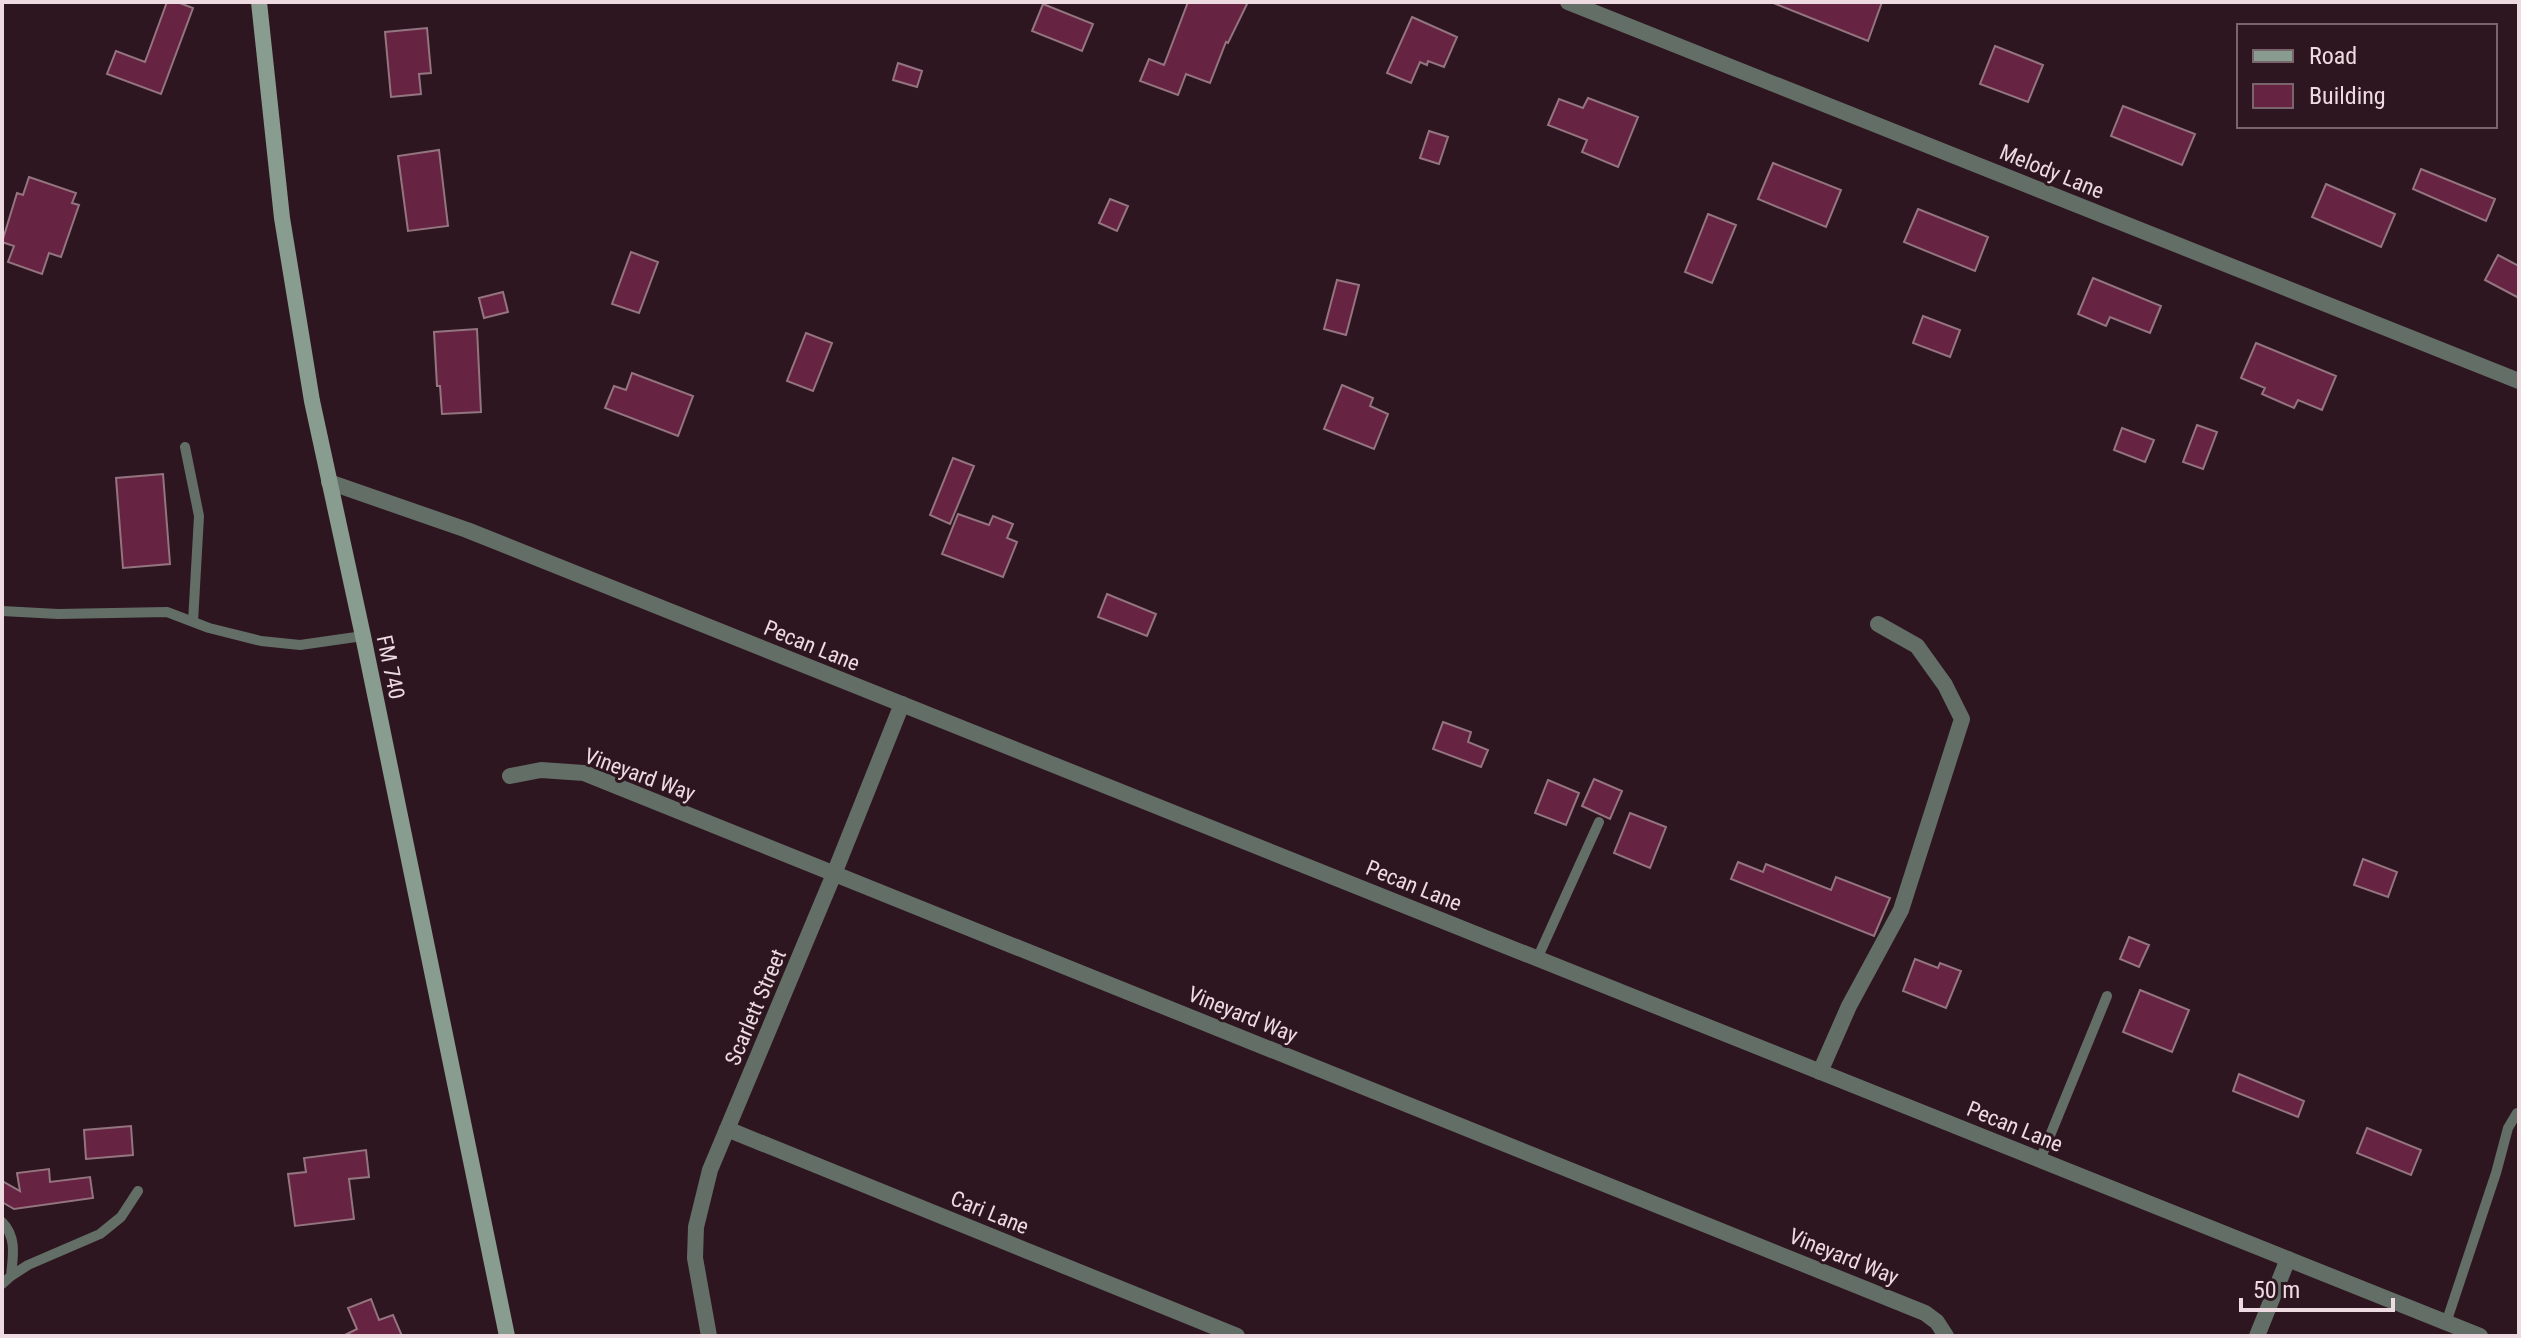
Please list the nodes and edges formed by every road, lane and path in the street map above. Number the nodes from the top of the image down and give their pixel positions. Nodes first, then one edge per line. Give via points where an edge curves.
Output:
1 (259, 2) edge
2 (1568, 2) edge
3 (2519, 381) edge
4 (185, 447) dead end
5 (329, 482) junction
6 (2, 611) edge
7 (193, 622) junction
8 (1878, 624) dead end
9 (363, 636) junction
10 (902, 704) junction
11 (510, 776) dead end
12 (1599, 822) dead end
13 (834, 874) junction
14 (1537, 959) junction
15 (2107, 996) dead end
16 (1820, 1072) junction
17 (2517, 1113) dead end
18 (727, 1129) junction
19 (2040, 1160) junction
20 (138, 1191) dead end
21 (2, 1222) edge
22 (2288, 1259) junction
23 (11, 1276) junction
24 (2, 1284) edge
25 (2446, 1323) junction
26 (507, 1336) edge
27 (709, 1336) edge
28 (1237, 1336) edge
29 (1946, 1336) edge
30 (2257, 1336) edge
31 (2480, 1336) edge

1 - 5 main road, FM 740 / FM 740 via 282,218
2 - 3 street, Melody Lane
4 - 7 lane via 199,516
5 - 9 main road, FM 740 / FM 740
5 - 10 street, Pecan Lane via 467,530
6 - 7 lane via 167,612
7 - 9 lane via 261,641 300,645
8 - 16 street via 1917,646 1962,719 1901,910
9 - 26 main road, FM 740 / FM 740
10 - 13 street, Scarlett Street
10 - 14 street, Pecan Lane
11 - 13 street, Vineyard Way via 541,770 584,773
12 - 14 lane
13 - 18 street, Scarlett Street
13 - 29 street, Vineyard Way via 1925,1313
14 - 16 street, Pecan Lane
15 - 19 lane
16 - 19 street, Pecan Lane
17 - 25 lane
18 - 27 street, Scarlett Street via 696,1227 695,1258
18 - 28 street, Cari Lane
19 - 22 street, Pecan Lane
20 - 23 lane via 121,1217 100,1234
21 - 23 lane via 14,1244
22 - 25 street, Pecan Lane
22 - 30 street
23 - 24 lane
25 - 31 street, Pecan Lane

